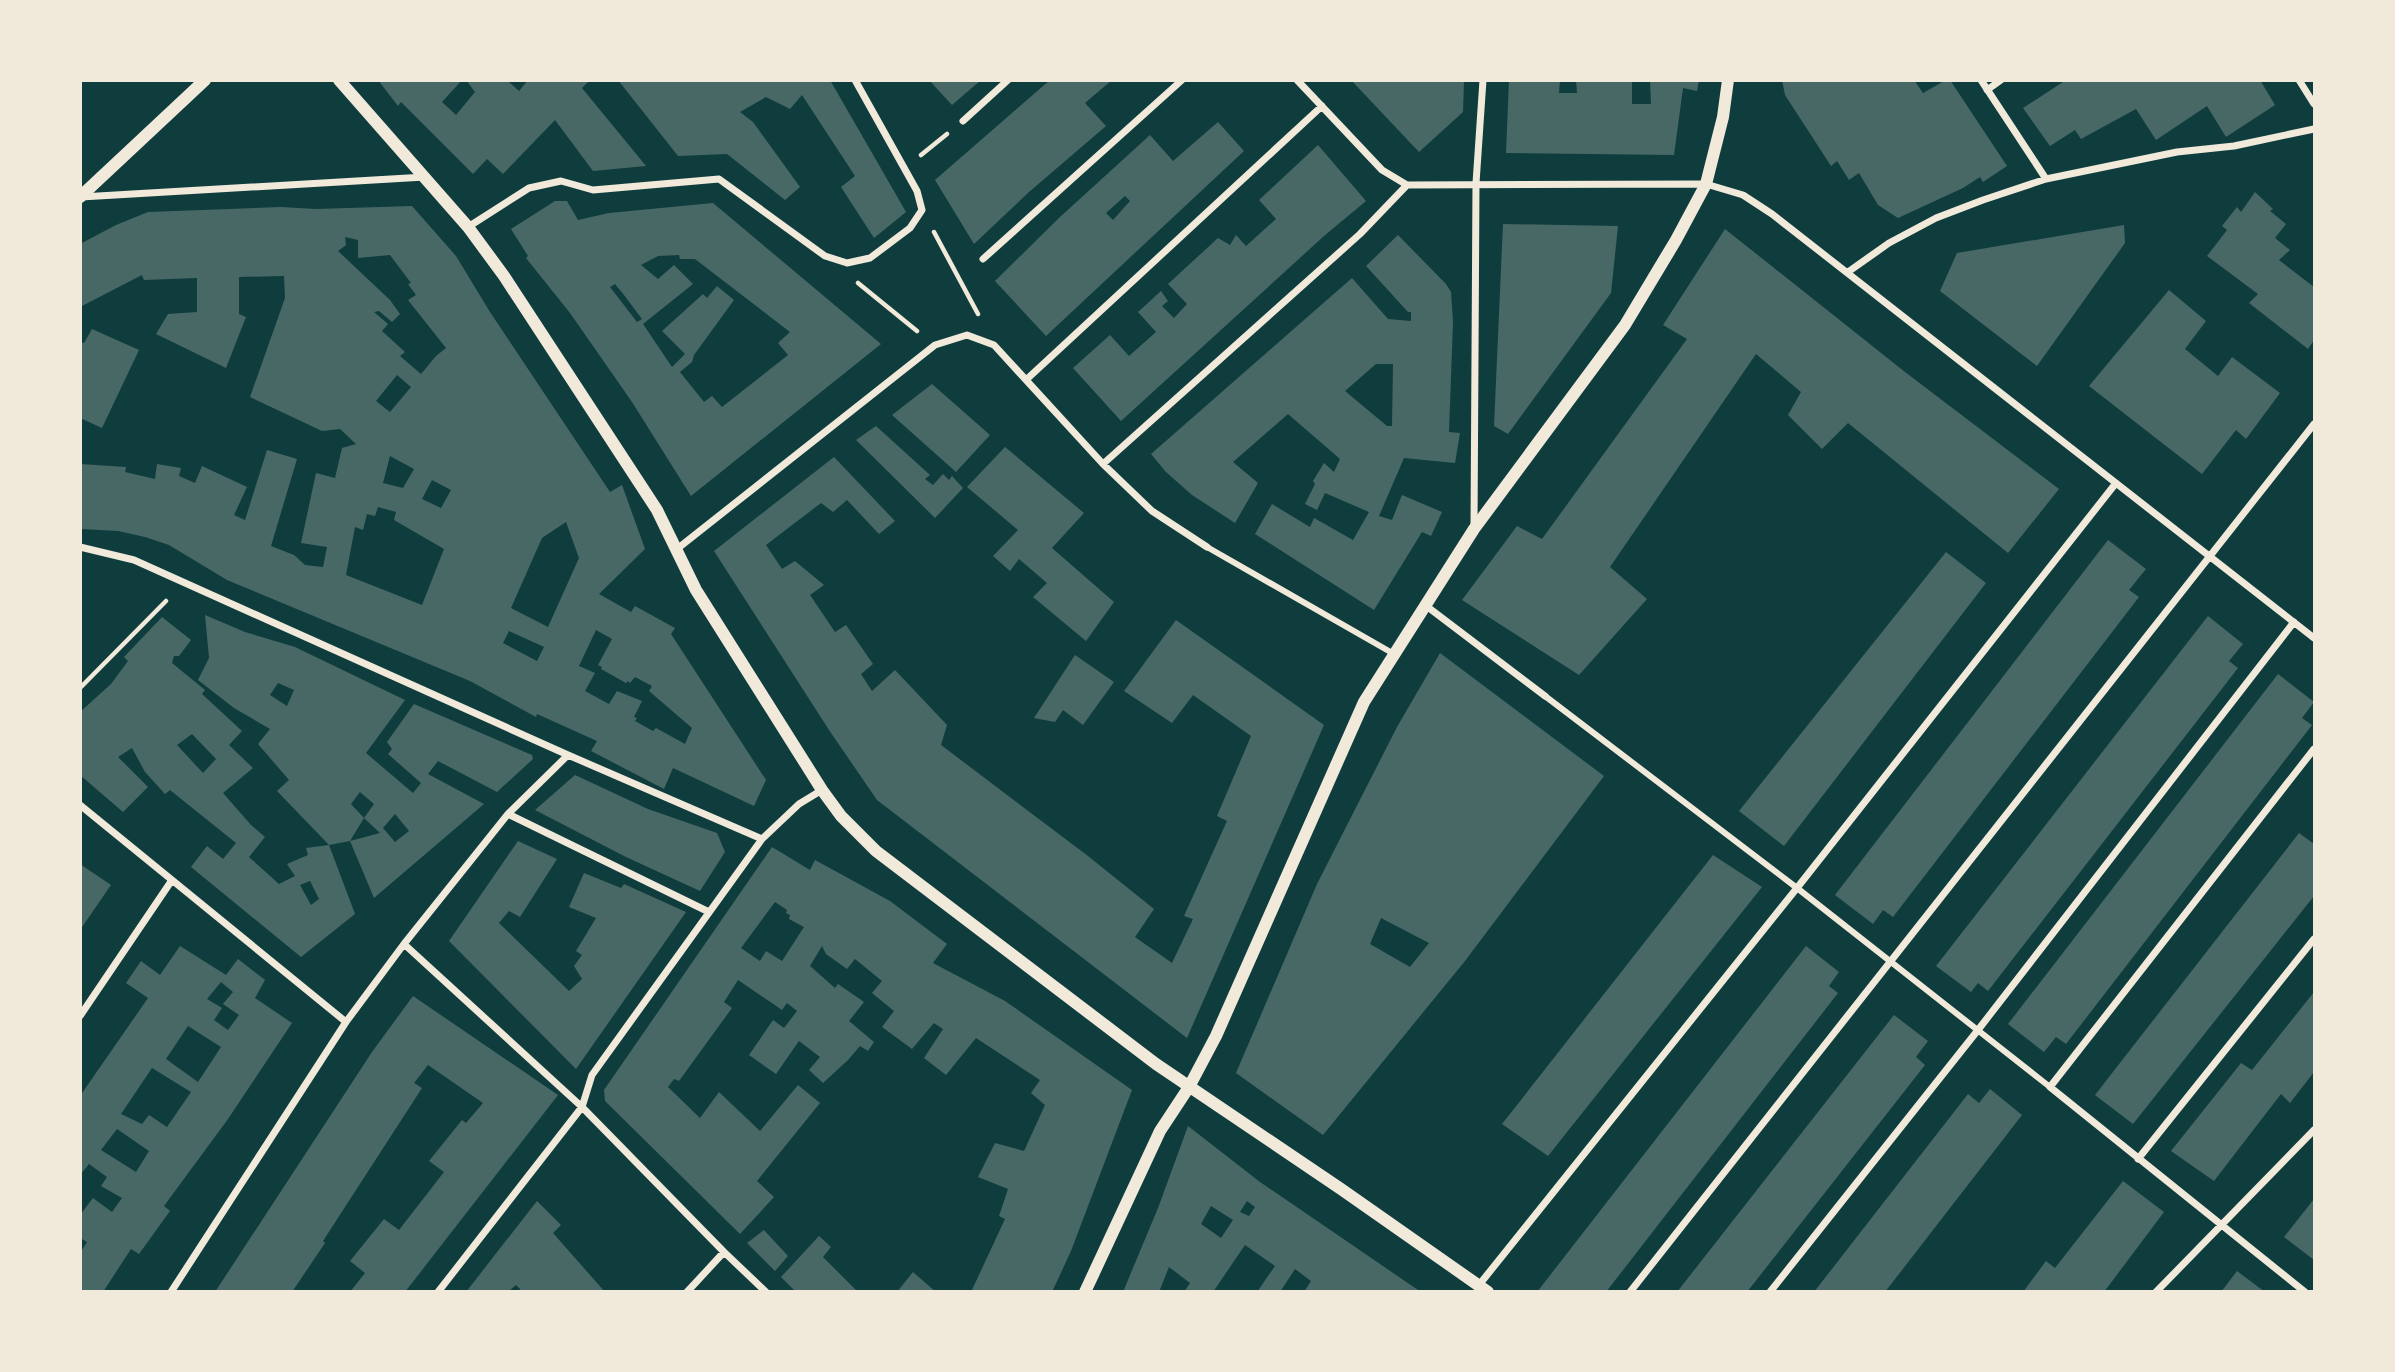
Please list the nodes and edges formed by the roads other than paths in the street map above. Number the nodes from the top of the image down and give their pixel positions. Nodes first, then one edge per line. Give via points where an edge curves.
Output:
1 (205, 80) edge
2 (339, 80) edge
3 (855, 80) edge
4 (1008, 80) edge
5 (1182, 80) edge
6 (1297, 80) edge
7 (1483, 80) edge
8 (1728, 80) edge
9 (1981, 80) edge
10 (2001, 80) edge
11 (2299, 80) edge
12 (1987, 90) junction
13 (2315, 104) edge
14 (1322, 106) junction
15 (962, 121) road end
16 (2315, 129) edge
17 (426, 177) junction
18 (2046, 179) junction
19 (1476, 183) junction
20 (1706, 184) junction
21 (1407, 185) junction
22 (80, 197) edge
23 (468, 227) junction
24 (983, 259) dead end
25 (1848, 272) junction
26 (1027, 379) junction
27 (2315, 424) edge
28 (1103, 464) junction
29 (2116, 483) junction
30 (1474, 529) junction
31 (80, 547) edge
32 (1207, 547) joint
33 (677, 549) junction
34 (2209, 556) junction
35 (1424, 605) junction
36 (2294, 622) junction
37 (2315, 638) edge
38 (1394, 654) junction
39 (1545, 696) joint
40 (2315, 749) edge
41 (568, 755) junction
42 (822, 790) junction
43 (80, 805) edge
44 (508, 814) junction
45 (762, 839) junction
46 (172, 880) junction
47 (1797, 888) junction
48 (709, 912) junction
49 (2315, 939) edge
50 (404, 944) junction
51 (1892, 962) junction
52 (80, 1016) edge
53 (346, 1022) junction
54 (1978, 1030) junction
55 (1189, 1087) junction
56 (2050, 1087) junction
57 (583, 1107) junction
58 (2315, 1129) edge
59 (2138, 1159) junction
60 (2221, 1224) junction
61 (724, 1252) junction
62 (1484, 1288) edge
63 (171, 1292) edge
64 (438, 1292) edge
65 (687, 1292) edge
66 (766, 1292) edge
67 (1086, 1292) edge
68 (1630, 1292) edge
69 (1770, 1292) edge
70 (2156, 1292) edge
71 (2305, 1292) edge

1 - 22 street
2 - 17 street
3 - 23 street via 917,191 922,210 910,228 870,258 847,263 825,256 719,179 593,190 561,181 529,188
4 - 15 street
5 - 24 street
6 - 14 street
7 - 19 street
8 - 20 street
9 - 12 street
10 - 12 street
11 - 13 street
12 - 18 street
14 - 21 street via 1381,170
14 - 26 street
16 - 18 street
17 - 22 street
17 - 23 street
18 - 25 street via 1936,218
19 - 20 street
19 - 21 street
19 - 30 street
20 - 25 street via 1743,195
20 - 30 street via 1625,325
21 - 28 street via 1360,234
23 - 33 street via 657,510
25 - 29 street
26 - 28 street
26 - 33 street via 994,345 967,335 935,345
27 - 34 street
28 - 32 street via 1152,510
29 - 34 street
29 - 47 street
30 - 35 street
31 - 41 street via 134,560 221,597
32 - 38 street
33 - 42 street via 696,590
34 - 36 street
34 - 51 street
35 - 38 street
35 - 39 street
36 - 37 street
36 - 54 street
38 - 55 street via 1364,702
39 - 47 street
40 - 56 street
41 - 44 street
41 - 45 street
42 - 45 street via 799,804
42 - 55 street via 876,851
43 - 46 street
44 - 48 street
44 - 50 street
45 - 48 street
46 - 52 street
46 - 53 street
47 - 51 street
47 - 62 street
48 - 57 street via 592,1075
49 - 59 street
50 - 53 street
50 - 57 street
51 - 54 street
51 - 68 street
53 - 63 street
54 - 56 street
54 - 69 street
55 - 62 street
55 - 67 street via 1160,1131
56 - 59 street
57 - 61 street
57 - 64 street
58 - 60 street
59 - 60 street
60 - 70 street
60 - 71 street
61 - 65 street
61 - 66 street

